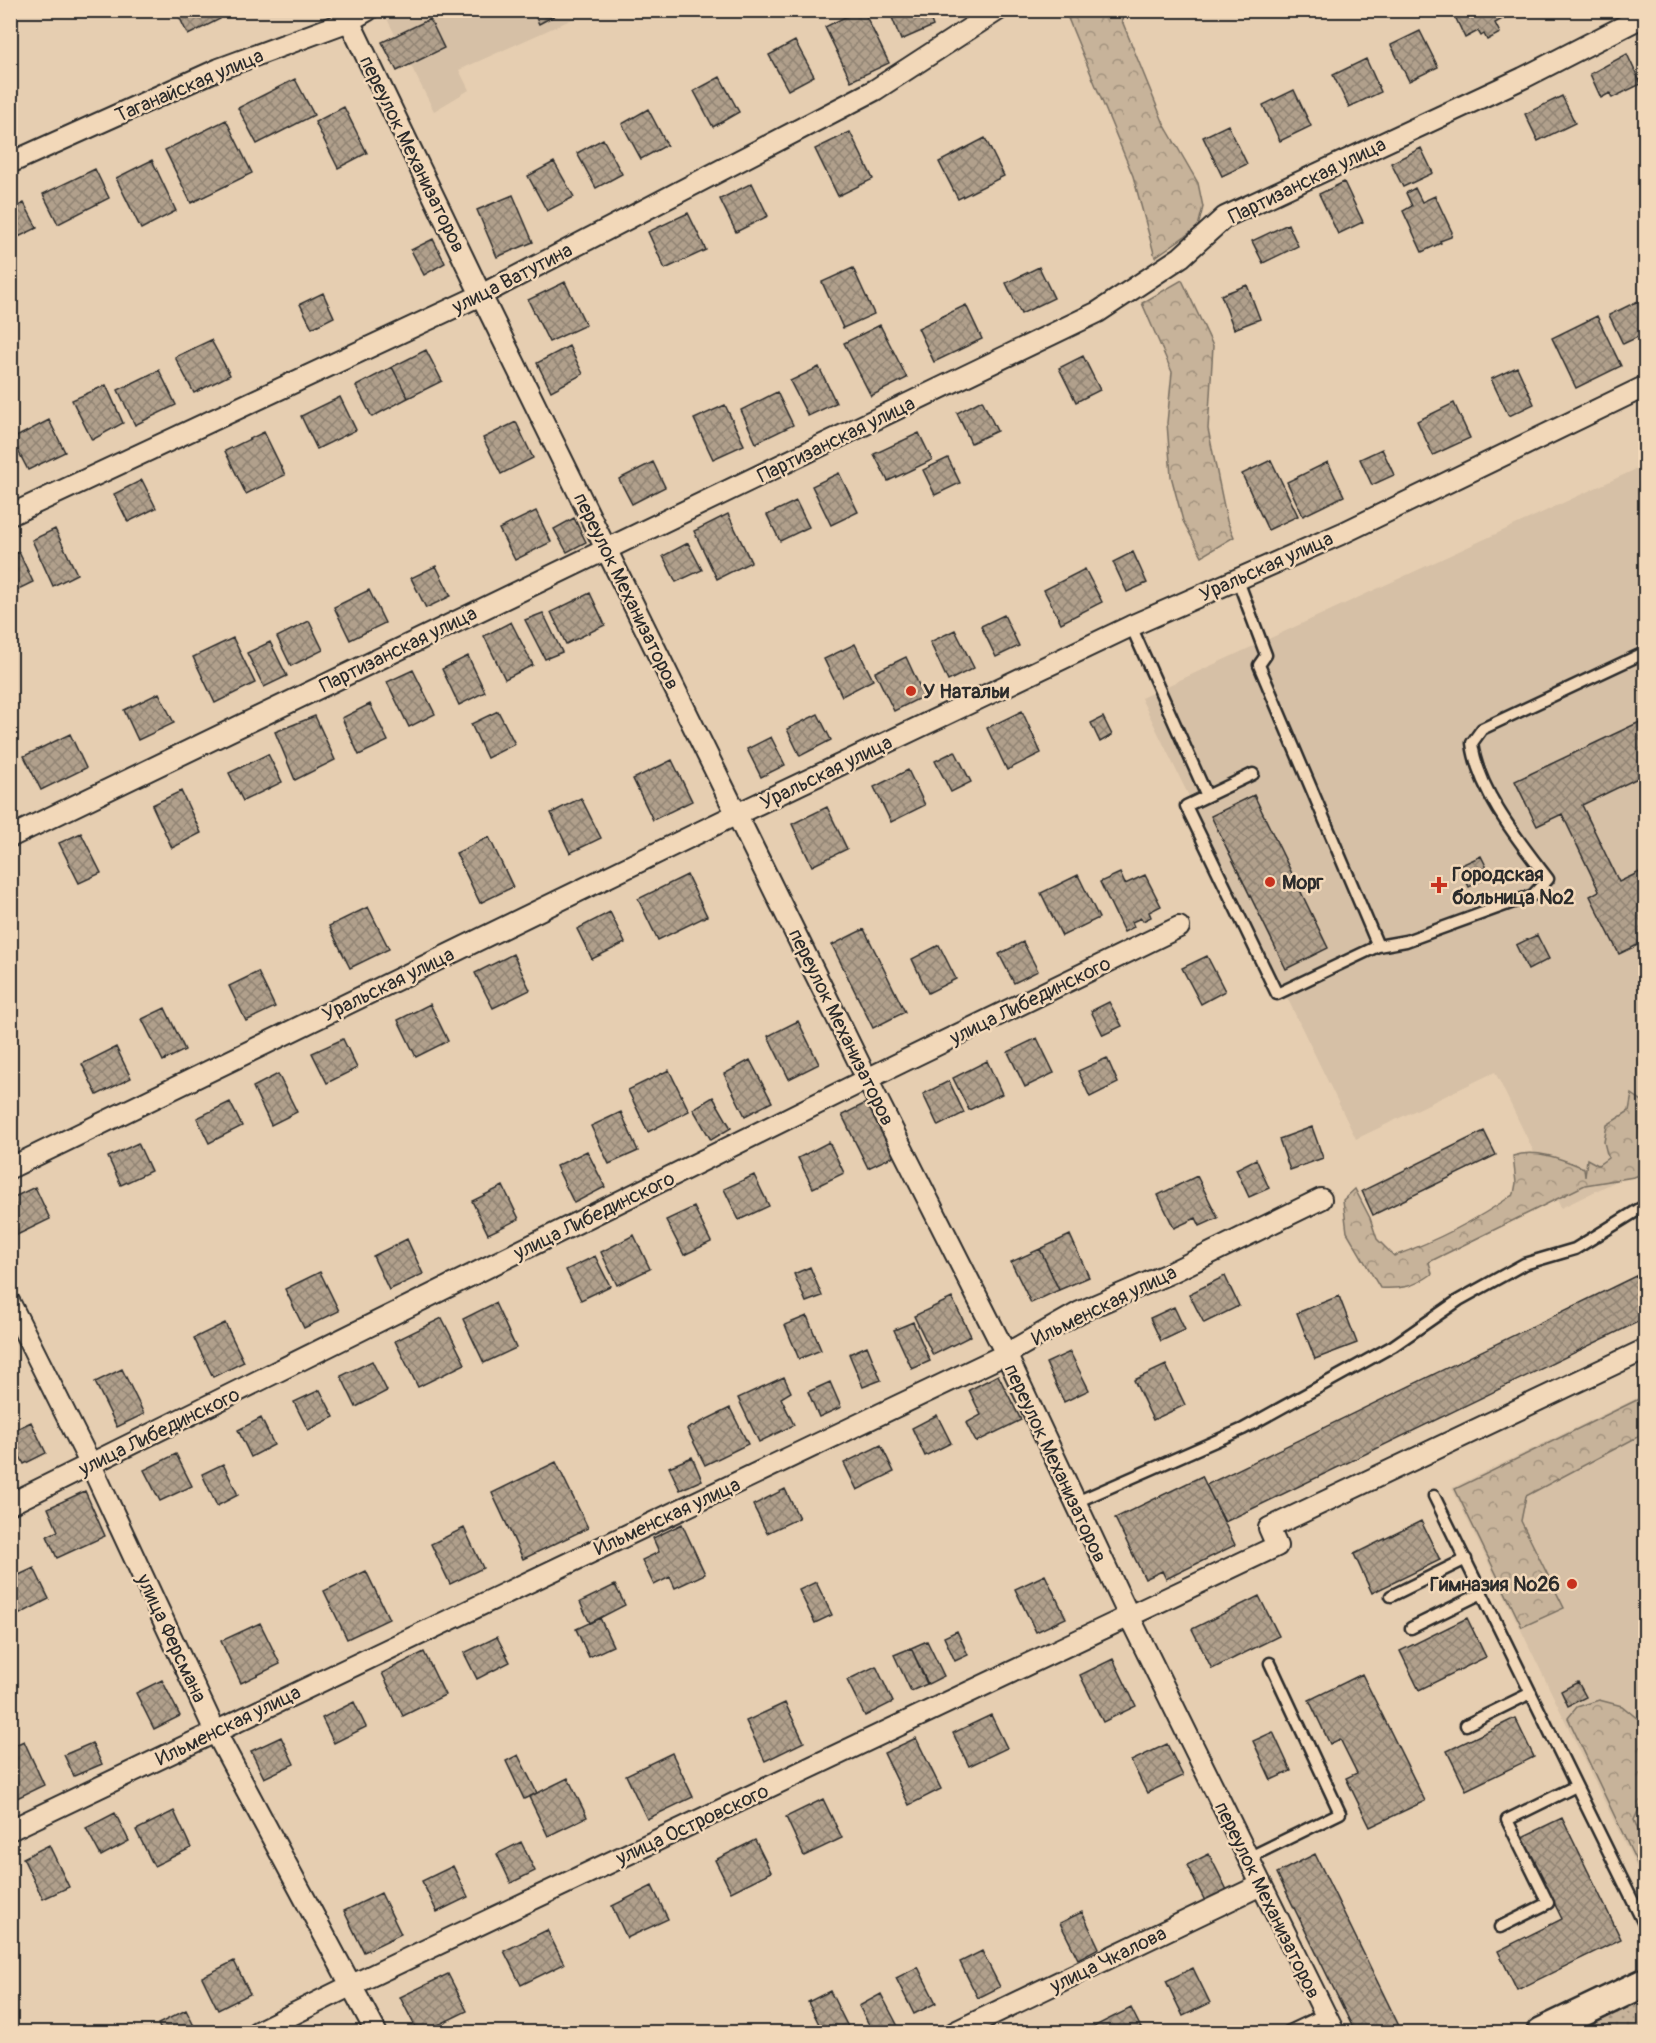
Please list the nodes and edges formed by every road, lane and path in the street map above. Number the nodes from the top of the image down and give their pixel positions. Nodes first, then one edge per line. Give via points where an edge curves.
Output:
1 (368, 10) edge
2 (998, 10) edge
3 (1646, 15) edge
4 (346, 16) edge
5 (10, 163) edge
6 (481, 295) junction
7 (1646, 386) edge
8 (10, 515) edge
9 (607, 548) junction
10 (1237, 578) junction
11 (1131, 626) junction
12 (1646, 652) edge
13 (1253, 774) dead end
14 (1207, 796) junction
15 (737, 814) junction
16 (10, 837) edge
17 (1179, 927) dead end
18 (1378, 946) junction
19 (867, 1079) junction
20 (10, 1168) edge
21 (1321, 1198) dead end
22 (1646, 1205) edge
23 (10, 1303) edge
24 (1646, 1349) edge
25 (1006, 1354) junction
26 (91, 1465) junction
27 (1434, 1496) dead end
28 (1074, 1503) junction
29 (10, 1504) edge
30 (1466, 1559) junction
31 (1482, 1593) junction
32 (1391, 1596) dead end
33 (1129, 1616) junction
34 (1411, 1628) dead end
35 (1270, 1663) dead end
36 (1531, 1693) junction
37 (1466, 1725) dead end
38 (215, 1731) junction
39 (1576, 1786) junction
40 (10, 1830) edge
41 (1248, 1858) junction
42 (1261, 1885) junction
43 (1500, 1927) dead end
44 (1646, 1928) edge
45 (1646, 1982) edge
46 (352, 1986) junction
47 (1324, 2014) junction
48 (257, 2032) edge
49 (376, 2032) edge
50 (955, 2032) edge
51 (1287, 2032) edge
52 (1334, 2032) edge
53 (1541, 2032) edge

1 - 4 street, Таганайская улица
2 - 6 street, улица Ватутина via 875,90
3 - 9 street, Партизанская улица via 1523,78 1225,217 1181,257 1098,312
4 - 5 street, Таганайская улица
4 - 6 street, переулок Механизаторов
6 - 8 street, улица Ватутина
6 - 9 street, переулок Механизаторов
7 - 10 street, Уральская улица via 1343,533
9 - 15 street, переулок Механизаторов
9 - 16 street, Партизанская улица
10 - 11 street, Уральская улица
10 - 18 lane via 1266,655 1259,665
11 - 14 lane
11 - 15 street, Уральская улица
12 - 18 lane via 1482,729 1472,743 1474,760 1504,820 1548,879 1533,895 1406,941
13 - 14 lane
14 - 18 lane via 1186,806 1277,994
15 - 19 street, переулок Механизаторов
15 - 20 street, Уральская улица
17 - 19 street, улица Либединского
19 - 25 street, переулок Механизаторов
19 - 26 street, улица Либединского
21 - 25 street, Ильменская улица via 1170,1273 1080,1312
22 - 28 lane via 1575,1249 1524,1264 1459,1300 1393,1346 1243,1429
23 - 26 street, улица Ферсмана
24 - 33 street via 1269,1528 1277,1546
25 - 28 street, переулок Механизаторов
25 - 38 street, Ильменская улица
26 - 29 street, улица Либединского
26 - 38 street, улица Ферсмана
27 - 30 lane
28 - 33 street, переулок Механизаторов
30 - 31 lane
30 - 32 lane
31 - 34 lane
31 - 36 lane
33 - 41 street, переулок Механизаторов
33 - 46 street, улица Островского
35 - 41 lane via 1340,1813
36 - 37 lane
36 - 39 lane
38 - 40 street, Ильменская улица
38 - 46 street, улица Ферсмана
39 - 43 lane via 1507,1820 1548,1904
39 - 44 lane
41 - 42 street, переулок Механизаторов
42 - 47 street, переулок Механизаторов
42 - 50 street, улица Чкалова
45 - 53 main road
46 - 48 street, улица Островского
46 - 49 street, улица Ферсмана
47 - 51 lane
47 - 52 street, переулок Механизаторов

